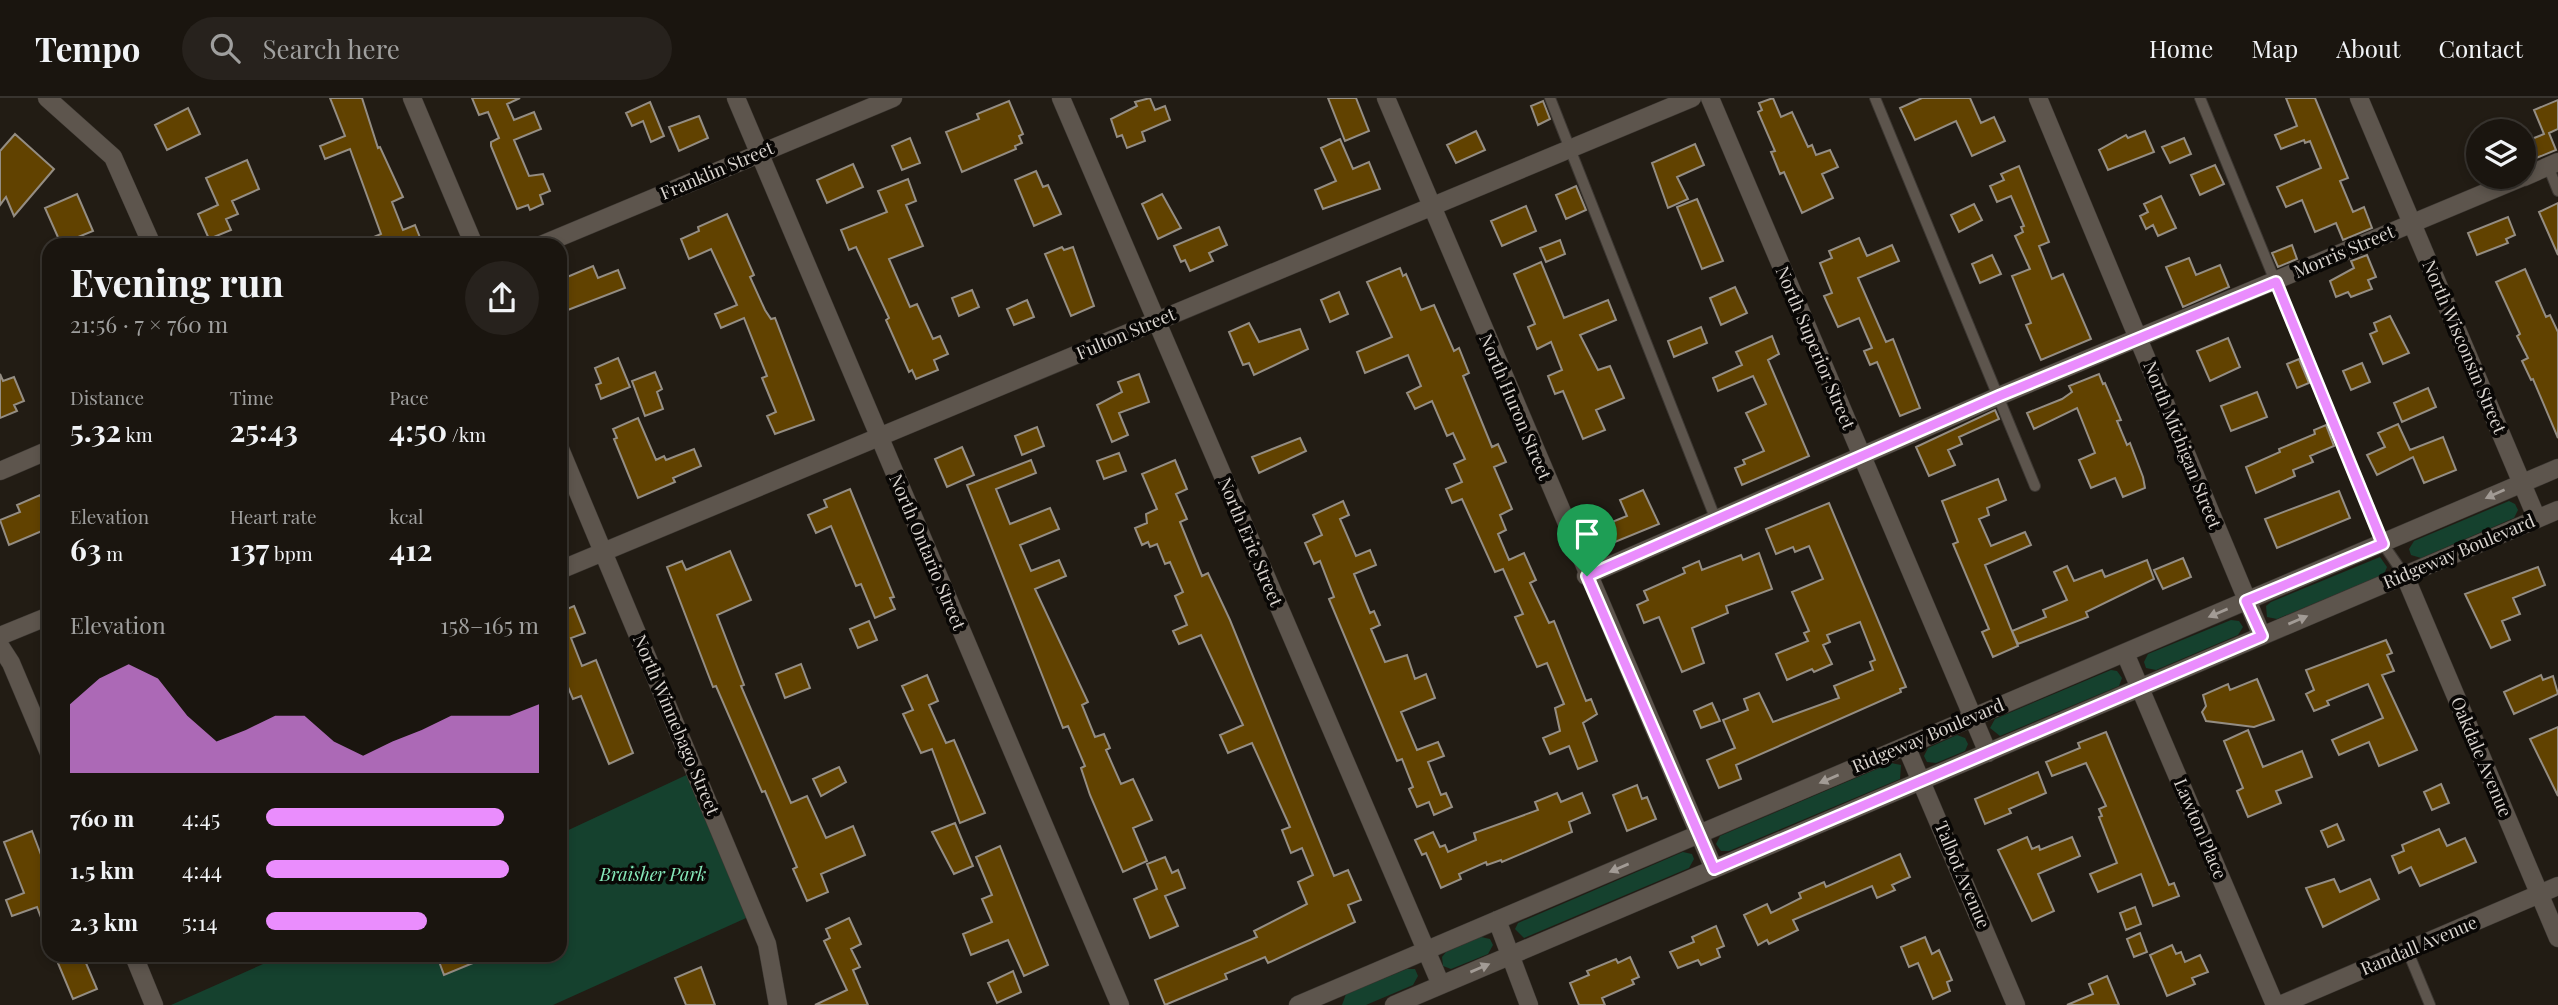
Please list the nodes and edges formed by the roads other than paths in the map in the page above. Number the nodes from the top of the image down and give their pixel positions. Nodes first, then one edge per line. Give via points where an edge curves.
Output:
1 (47, 98) edge
2 (412, 98) edge
3 (736, 98) edge
4 (893, 98) edge
5 (1061, 98) edge
6 (1386, 98) edge
7 (1550, 98) edge
8 (1692, 98) edge
9 (1710, 98) edge
10 (1875, 98) edge
11 (2038, 98) edge
12 (2200, 98) edge
13 (2359, 98) edge
14 (1570, 149) junction
15 (760, 154) junction
16 (2553, 164) edge
17 (2536, 171) edge
18 (2495, 189) edge
19 (2558, 191) edge
20 (1431, 207) junction
21 (2412, 224) junction
22 (149, 238) edge
23 (471, 238) edge
24 (558, 238) edge
25 (2276, 282) junction
26 (1155, 322) junction
27 (2138, 338) junction
28 (1999, 396) junction
29 (879, 437) junction
30 (42, 453) edge
31 (1861, 458) junction
32 (567, 466) edge
33 (2558, 468) edge
34 (0, 471) edge
35 (2522, 483) junction
36 (2035, 486) dead end
37 (2558, 510) edge
38 (2537, 519) junction
39 (1716, 520) junction
40 (2383, 544) junction
41 (603, 552) junction
42 (567, 567) edge
43 (1587, 576) junction
44 (2404, 576) junction
45 (2246, 601) junction
46 (42, 619) edge
47 (0, 636) edge
48 (2262, 636) junction
49 (0, 646) edge
50 (2125, 653) junction
51 (2140, 688) junction
52 (1972, 717) junction
53 (42, 736) edge
54 (1906, 746) junction
55 (1988, 753) junction
56 (1922, 780) junction
57 (1697, 834) junction
58 (1714, 869) junction
59 (2558, 886) edge
60 (2539, 894) junction
61 (1497, 920) junction
62 (2558, 938) edge
63 (1427, 950) junction
64 (2408, 951) junction
65 (1511, 954) junction
66 (136, 962) edge
67 (1441, 985) junction
68 (1326, 1000) edge
69 (154, 1005) edge
70 (778, 1005) edge
71 (1120, 1005) edge
72 (1298, 1005) edge
73 (1394, 1005) edge
74 (1529, 1005) edge
75 (2016, 1005) edge
76 (2275, 1005) edge
77 (2280, 1005) edge
78 (2430, 1005) edge

1 - 22 street via 113,157
2 - 23 street
3 - 15 street, North Ontario Street
4 - 15 street, Franklin Street
5 - 26 street, North Erie Street
6 - 20 street, North Huron Street
7 - 14 lane
8 - 14 street, Fulton Street
9 - 31 street, North Superior Street
10 - 28 lane
11 - 27 street, North Michigan Street
12 - 25 lane
13 - 21 street, North Wisconsin Street
14 - 20 street, Fulton Street
14 - 39 lane
15 - 24 street, Franklin Street
15 - 29 street, North Ontario Street
16 - 17 street, Morris Street
16 - 19 lane
18 - 21 street, Morris Street
20 - 26 street, Fulton Street
20 - 43 street, North Huron Street
21 - 25 street, Morris Street
21 - 35 street, North Wisconsin Street
25 - 27 street, Morris Street
25 - 40 lane
26 - 29 street, Fulton Street
26 - 63 street, North Erie Street
27 - 28 street, Morris Street
27 - 45 street, North Michigan Street
28 - 31 street, Morris Street
28 - 36 lane
29 - 41 street, Fulton Street
29 - 71 street, North Ontario Street
30 - 34 street
31 - 39 street, Morris Street
31 - 52 street, North Superior Street
32 - 41 street, North Winnebago Street
33 - 35 street, Ridgeway Boulevard
35 - 38 street, North Wisconsin Street
35 -> 40 street, Ridgeway Boulevard
37 - 38 street, Ridgeway Boulevard
38 - 44 street, Ridgeway Boulevard
39 - 43 street, Morris Street
40 - 44 lane
40 - 45 street, Ridgeway Boulevard
41 - 42 street, Fulton Street
41 - 70 street, North Winnebago Street via 767,944
43 - 57 street, North Huron Street
48 -> 44 street, Ridgeway Boulevard
44 - 60 street, Oakdale Avenue
45 - 48 street, North Michigan Street
45 -> 50 street, Ridgeway Boulevard
46 - 47 street
48 - 51 street, Ridgeway Boulevard
49 - 53 street
50 - 51 street, Lawton Place
50 - 52 street, Ridgeway Boulevard
51 - 55 street, Ridgeway Boulevard
51 - 76 street, Lawton Place
52 - 54 street, Ridgeway Boulevard
52 - 55 street, North Superior Street
54 - 56 street, Talbot Avenue
54 -> 57 street, Ridgeway Boulevard
55 - 56 street, Ridgeway Boulevard
56 - 58 street, Ridgeway Boulevard
56 - 75 street, Talbot Avenue
57 - 58 street, North Huron Street
57 -> 61 street, Ridgeway Boulevard
58 - 65 street, Ridgeway Boulevard
59 - 60 street, Randall Avenue
60 - 62 street, Oakdale Avenue
60 - 64 street, Randall Avenue
61 - 63 street, Ridgeway Boulevard
61 - 65 street
63 - 67 street, North Erie Street
63 - 68 street, Ridgeway Boulevard
64 - 77 street, Randall Avenue
64 - 78 lane
67 -> 65 street, Ridgeway Boulevard
65 - 74 street
66 - 69 street
67 - 73 street, Ridgeway Boulevard
68 - 72 street, Ridgeway Boulevard

